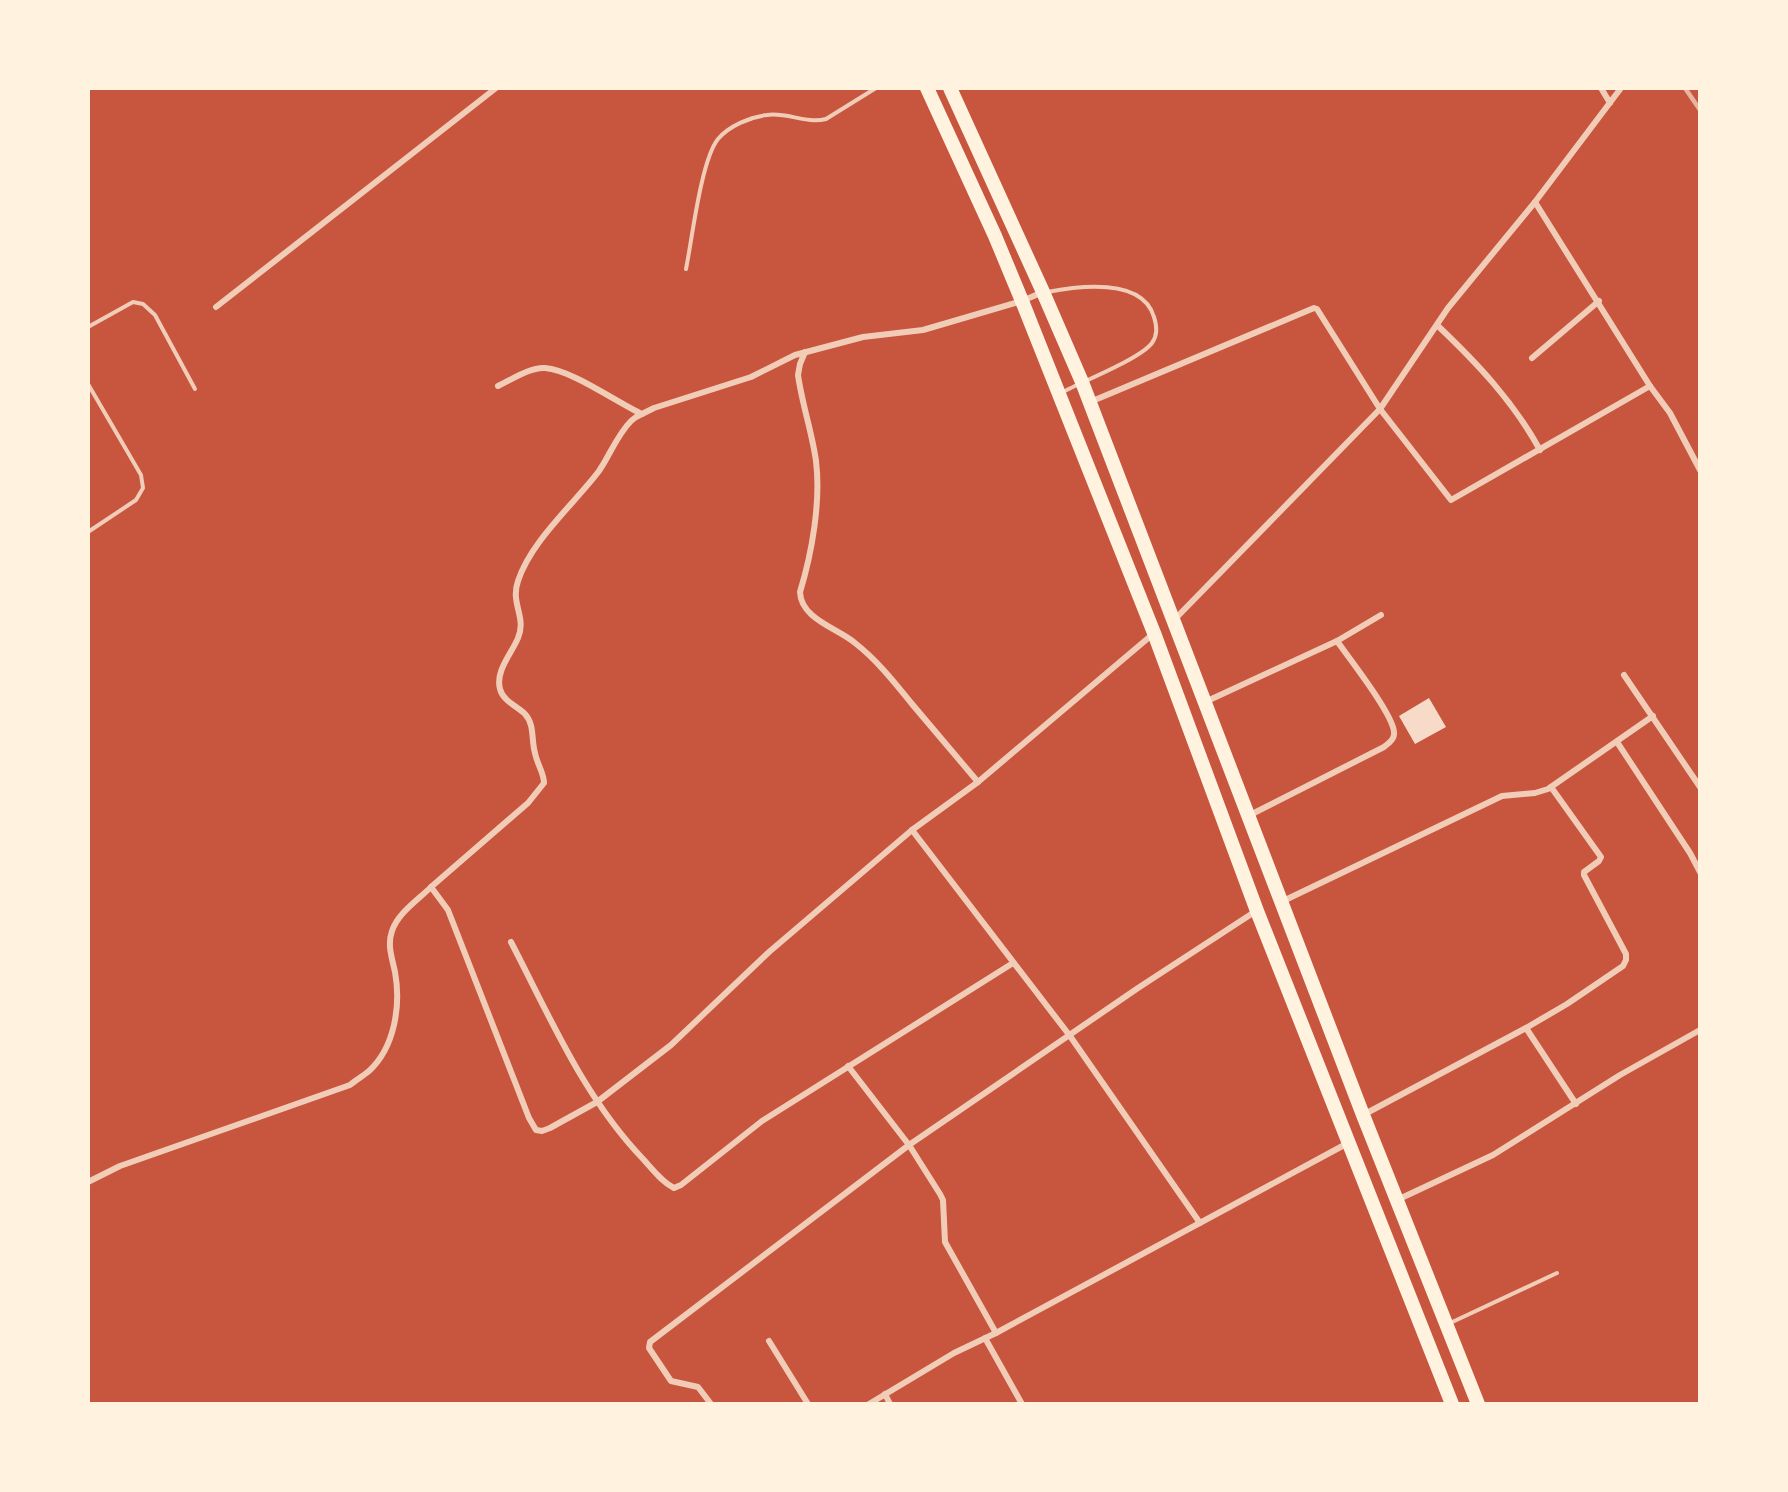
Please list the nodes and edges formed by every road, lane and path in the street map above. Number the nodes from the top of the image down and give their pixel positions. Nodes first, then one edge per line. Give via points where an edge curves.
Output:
1 (496, 88) edge
2 (876, 88) edge
3 (927, 88) edge
4 (951, 88) edge
5 (1601, 88) edge
6 (1620, 88) edge
7 (1610, 103) junction
8 (1535, 202) junction
9 (686, 269) dead end
10 (1043, 292) junction
11 (1022, 301) junction
12 (1599, 302) junction
13 (216, 307) dead end
14 (1437, 325) junction
15 (88, 327) edge
16 (805, 352) junction
17 (1533, 358) dead end
18 (1082, 382) junction
19 (88, 384) edge
20 (498, 386) dead end
21 (1650, 386) junction
22 (195, 389) dead end
23 (1059, 394) junction
24 (1090, 402) junction
25 (1380, 409) junction
26 (642, 414) junction
27 (1540, 450) junction
28 (1700, 470) edge
29 (88, 532) edge
30 (1381, 615) dead end
31 (1174, 620) junction
32 (1154, 633) junction
33 (1337, 641) junction
34 (1624, 675) dead end
35 (1204, 702) junction
36 (1653, 716) junction
37 (1617, 742) junction
38 (978, 782) junction
39 (1551, 787) junction
40 (1700, 787) edge
41 (1247, 817) junction
42 (912, 830) junction
43 (1700, 872) edge
44 (431, 887) junction
45 (1281, 902) junction
46 (1257, 911) junction
47 (511, 942) dead end
48 (1013, 963) junction
49 (1526, 1028) junction
50 (1700, 1030) edge
51 (1070, 1036) junction
52 (1342, 1060) junction
53 (848, 1066) junction
54 (1320, 1069) junction
55 (596, 1100) junction
56 (1576, 1104) junction
57 (1363, 1115) junction
58 (1349, 1142) junction
59 (909, 1145) junction
60 (88, 1182) edge
61 (1397, 1201) junction
62 (1200, 1222) junction
63 (1557, 1273) dead end
64 (1447, 1324) junction
65 (996, 1333) junction
66 (986, 1338) junction
67 (769, 1341) dead end
68 (885, 1394) junction
69 (1451, 1403) edge
70 (711, 1404) edge
71 (808, 1404) edge
72 (869, 1404) edge
73 (890, 1404) edge
74 (1022, 1404) edge
75 (1478, 1404) edge

1 - 13 street
2 - 9 lane via 826,119 765,115 750,118 719,138 706,165
3 - 11 highway
4 - 10 highway
5 - 7 street
6 - 7 street
7 - 8 street
8 - 12 street
8 - 14 street
10 - 11 street
10 - 18 highway
10 - 18 lane via 1093,287 1123,290 1147,301 1154,315 1155,336 1142,353
11 - 16 street via 923,330 863,337
11 - 23 highway
12 - 17 street
12 - 21 street
14 - 25 street
14 - 27 street via 1487,374
15 - 22 lane via 133,302 143,304 155,315
16 - 26 street via 751,377
16 - 38 street via 798,375 816,460 817,490 800,602 814,616 856,643 887,674
18 - 23 lane
18 - 24 highway
19 - 29 lane via 141,475 143,488 136,500
20 - 26 street via 545,368 583,382
21 - 27 street
21 - 28 street via 1670,413
23 - 32 highway
24 - 25 street via 1314,308 1320,311
24 - 31 highway
25 - 27 street via 1451,500
25 - 31 street
26 - 44 street via 627,426 600,470 545,536 517,583 515,598 522,622 519,638 502,669 500,689 530,722 544,783 528,803
30 - 33 street
31 - 35 highway
32 - 38 street
32 - 46 highway
33 - 35 street
33 - 41 street via 1391,723 1393,738 1384,747
34 - 36 street
35 - 41 highway
36 - 37 street
36 - 40 street
37 - 39 street
37 - 43 street
38 - 42 street
39 - 45 street via 1536,793 1502,796
39 - 49 street via 1601,857 1584,875 1626,960 1623,966
41 - 45 highway
42 - 48 street
42 - 55 street via 769,952 671,1045
44 - 55 street via 448,910 524,1110 536,1130 549,1128
44 - 60 street via 392,930 389,943 397,1011 392,1033 370,1070 350,1085 120,1166
45 - 52 highway
46 - 51 street
46 - 54 highway
47 - 55 street
48 - 51 street
48 - 53 street
49 - 56 street
49 - 57 street
50 - 56 street
51 - 59 street
51 - 62 street
52 - 54 highway
52 - 57 highway
53 - 55 street via 762,1121 674,1188 627,1143
53 - 59 street
54 - 58 highway
56 - 61 street via 1493,1155
57 - 61 highway
58 - 62 street
58 - 69 highway
59 - 65 street via 943,1200 945,1242
59 - 70 street via 650,1342 649,1348 667,1378 698,1387
61 - 64 highway
62 - 65 street
63 - 64 lane
64 - 75 highway
65 - 66 street
66 - 68 street
66 - 74 street
67 - 71 street
68 - 72 street
68 - 73 street

